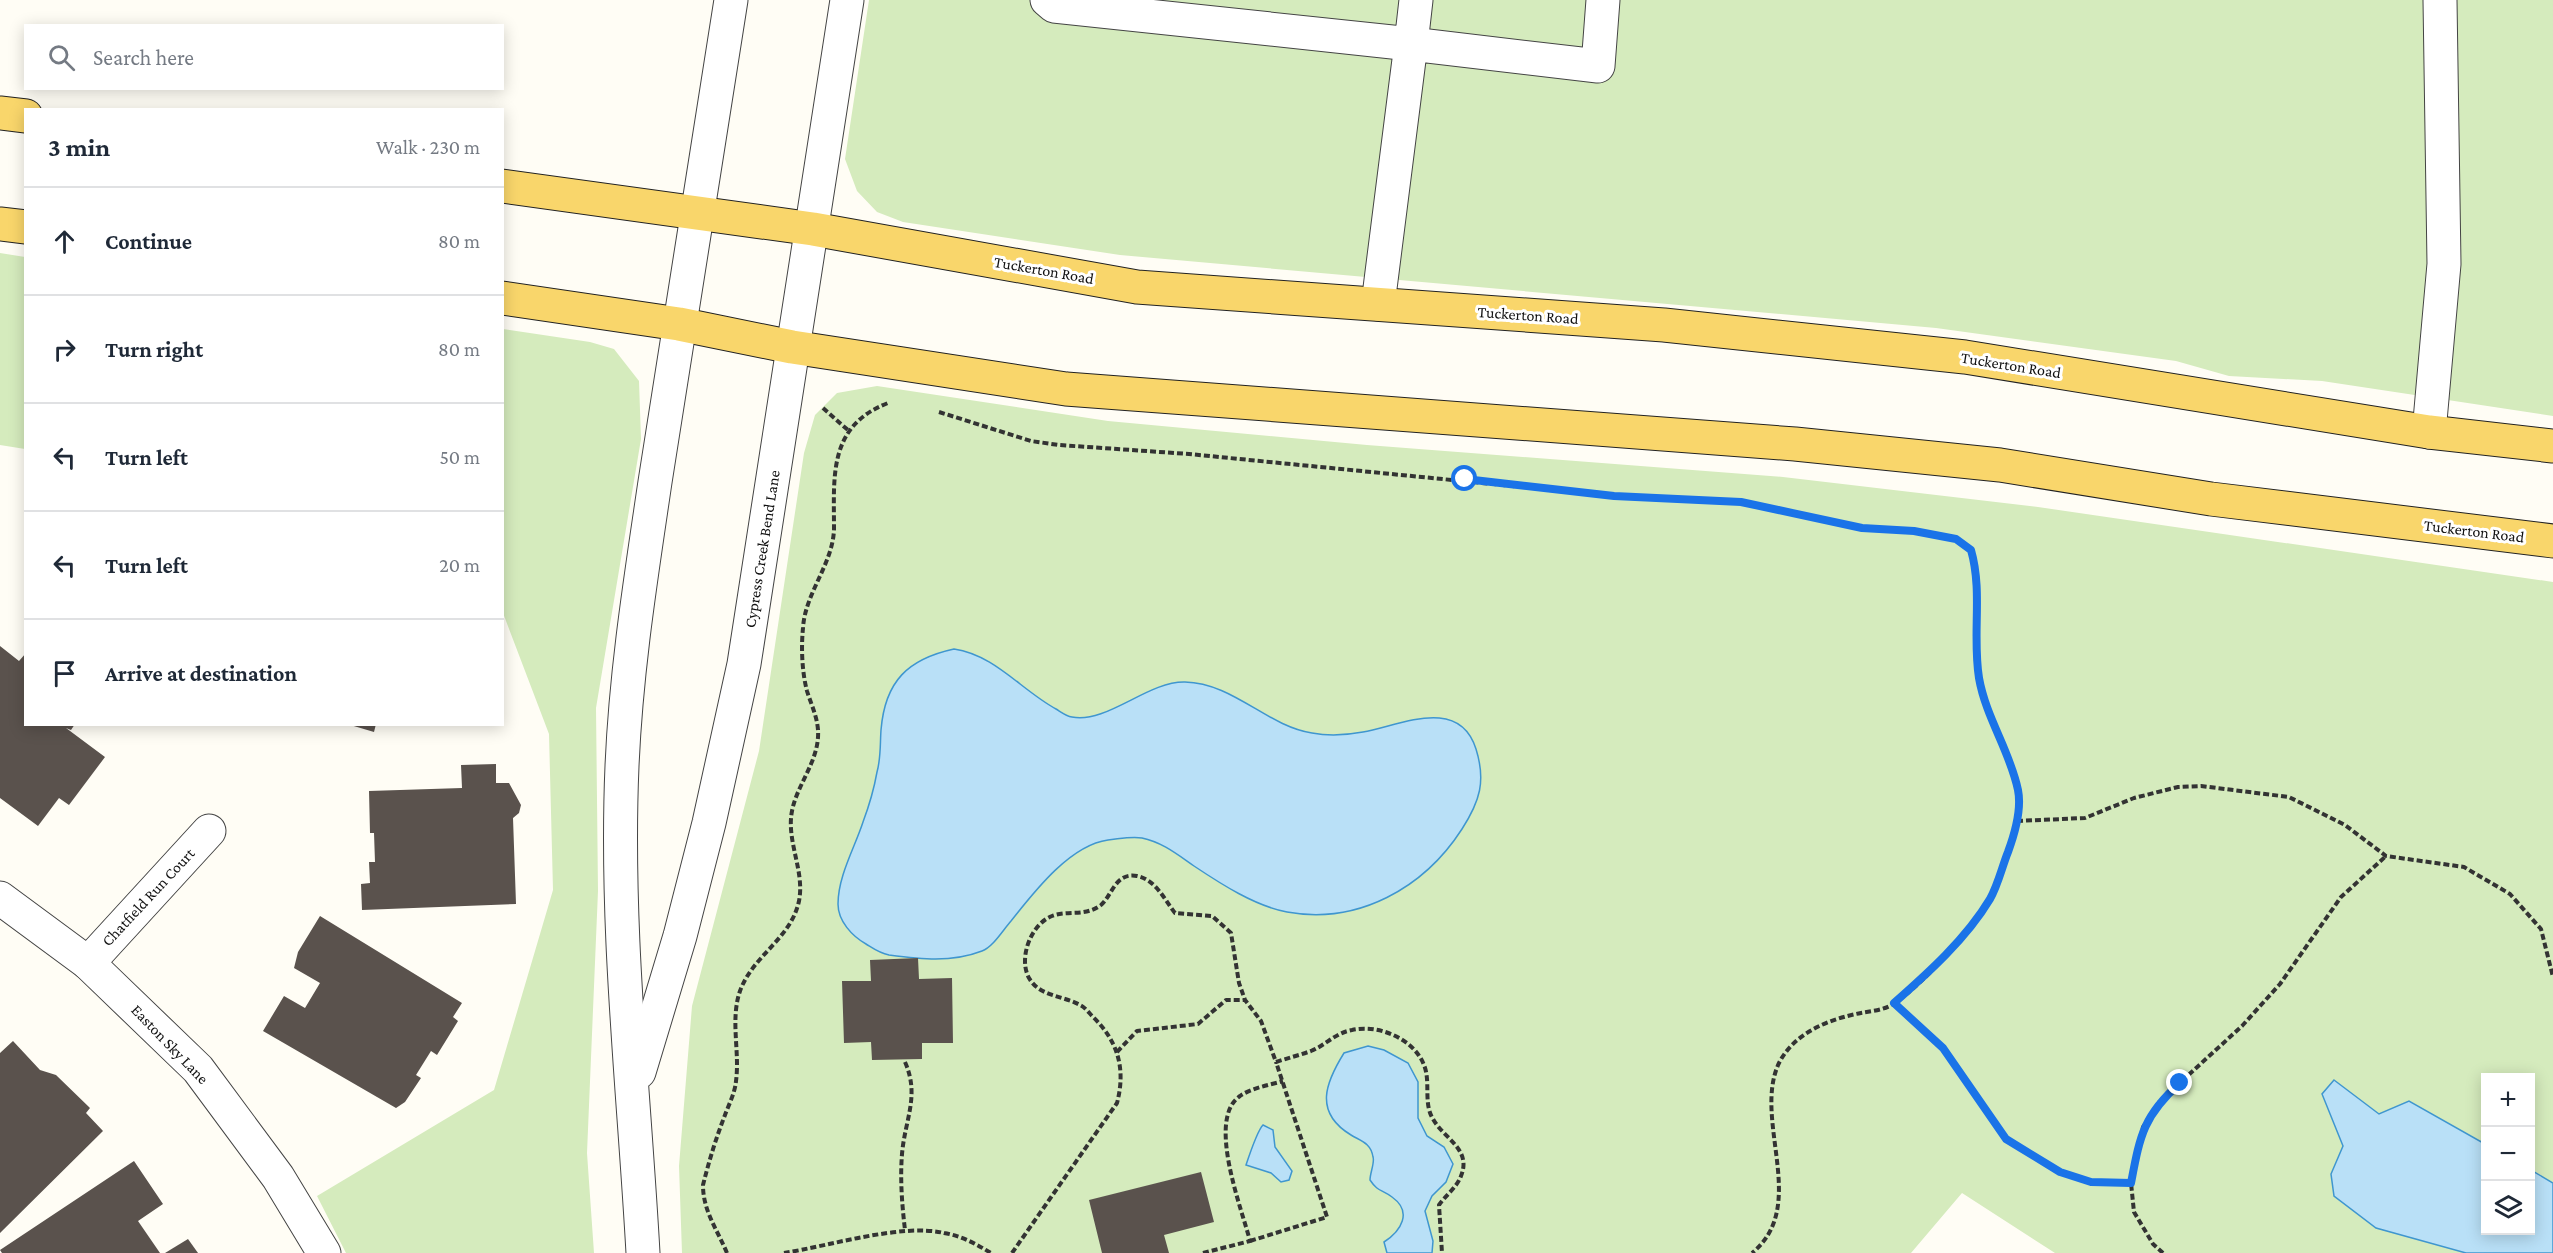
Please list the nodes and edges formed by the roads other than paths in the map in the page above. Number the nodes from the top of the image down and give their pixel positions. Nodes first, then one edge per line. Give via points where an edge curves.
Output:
1 (731, 0) edge
2 (847, 0) edge
3 (1047, 0) edge
4 (1416, 0) edge
5 (1603, 0) edge
6 (2440, 0) edge
7 (1411, 44) junction
8 (0, 113) edge
9 (24, 116) edge
10 (504, 186) edge
11 (699, 215) junction
12 (0, 224) edge
13 (24, 227) edge
14 (813, 229) junction
15 (504, 298) edge
16 (1378, 304) junction
17 (679, 324) junction
18 (792, 347) junction
19 (2429, 432) junction
20 (2553, 446) edge
21 (2553, 541) edge
22 (209, 831) dead end
23 (0, 898) edge
24 (88, 963) junction
25 (634, 1089) junction
26 (324, 1253) edge
27 (643, 1253) edge

1 - 11 street, Cypress Creek Bend Lane
2 - 14 street, Cypress Creek Bend Lane
3 - 7 street via 1054,6
4 - 7 street
5 - 7 street via 1598,66
6 - 19 street via 2444,264
7 - 16 street
8 - 9 main road
10 - 11 main road, Tuckerton Road
11 - 14 main road, Tuckerton Road
11 - 17 street, Cypress Creek Bend Lane
12 - 13 main road
14 - 16 main road, Tuckerton Road via 1137,287
14 - 18 street, Cypress Creek Bend Lane
15 - 17 main road, Tuckerton Road
16 - 19 main road, Tuckerton Road via 1664,325 1965,357
17 - 18 main road, Tuckerton Road
17 - 25 street, Cypress Creek Bend Lane via 629,658 622,766 620,920
18 - 21 main road, Tuckerton Road via 1066,389 1795,444 2000,465 2211,499
18 - 25 street, Cypress Creek Bend Lane via 741,675 680,936
19 - 20 main road, Tuckerton Road
22 - 24 street, Chatfield Run Court
23 - 24 street, Easton Sky Lane
24 - 26 street, Easton Sky Lane via 198,1069 278,1177
25 - 27 street, Cypress Creek Bend Lane

